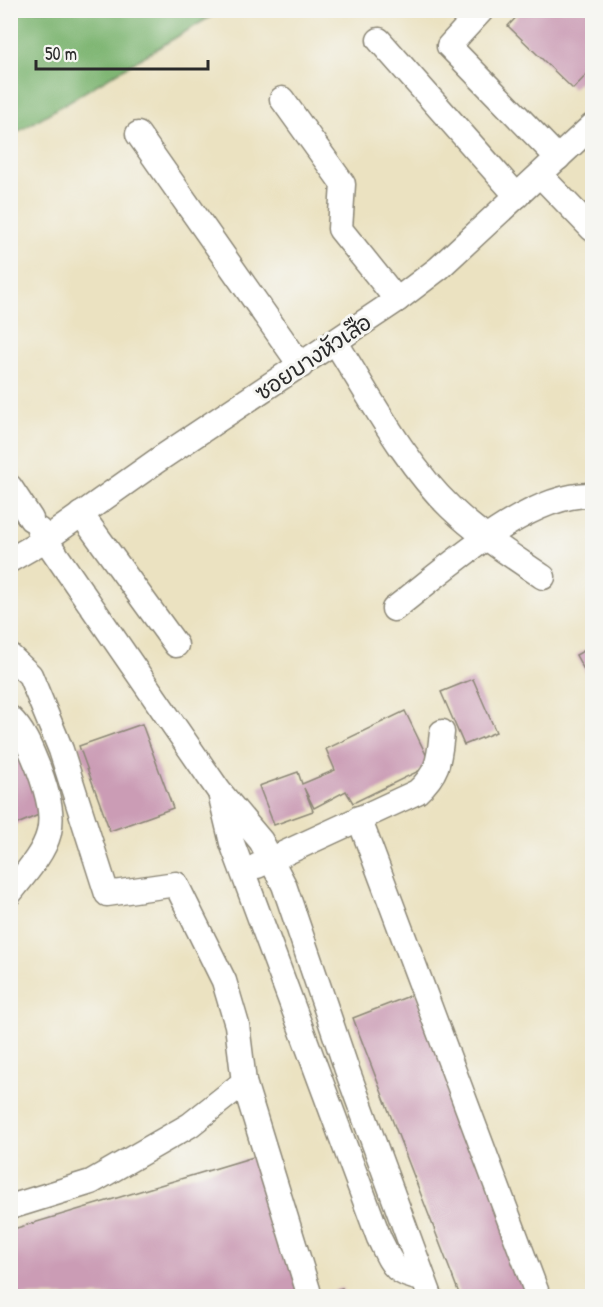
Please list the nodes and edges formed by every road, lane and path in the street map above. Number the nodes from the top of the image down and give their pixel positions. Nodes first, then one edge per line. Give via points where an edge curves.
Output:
1 (482, 10) edge
2 (379, 40) dead end
3 (282, 99) dead end
4 (592, 126) edge
5 (138, 134) dead end
6 (558, 158) junction
7 (540, 175) junction
8 (517, 196) junction
9 (592, 229) edge
10 (397, 300) junction
11 (336, 343) junction
12 (301, 366) junction
13 (10, 487) edge
14 (592, 495) edge
15 (81, 514) junction
16 (38, 529) junction
17 (486, 539) junction
18 (10, 560) edge
19 (543, 577) dead end
20 (394, 609) dead end
21 (176, 645) dead end
22 (10, 656) edge
23 (10, 718) edge
24 (442, 732) dead end
25 (219, 791) junction
26 (359, 818) junction
27 (272, 859) junction
28 (243, 873) junction
29 (10, 892) edge
30 (346, 1067) junction
31 (319, 1078) junction
32 (244, 1082) junction
33 (10, 1207) edge
34 (427, 1288) edge
35 (308, 1290) dead end
36 (538, 1296) edge

1 - 6 street via 449,46
2 - 8 street
3 - 10 street via 343,184 340,228
4 - 6 street, ซอยบางหัวเสือ
5 - 12 street
6 - 7 street, ซอยบางหัวเสือ
7 - 8 street, ซอยบางหัวเสือ
7 - 9 street
8 - 10 street, ซอยบางหัวเสือ via 439,268
10 - 11 street, ซอยบางหัวเสือ
11 - 12 street, ซอยบางหัวเสือ
11 - 17 street via 427,482
12 - 15 street, ซอยบางหัวเสือ
13 - 16 street
14 - 17 street via 580,494 543,504
15 - 16 street, ซอยบางหัวเสือ
15 - 21 street
16 - 18 street, ซอยบางหัวเสือ
16 - 25 street
17 - 19 street
17 - 20 street
22 - 32 street via 30,675 57,739 107,894 176,884 224,981 237,1025
23 - 29 street via 19,726 32,753 50,799 52,817 50,835 39,858
24 - 26 street via 432,778 417,792
25 - 27 street
25 - 28 street
26 - 27 street
26 - 36 street
27 - 28 street
27 - 30 street
28 - 31 street
30 - 31 street
30 - 34 street
31 - 34 street via 379,1238 394,1267
32 - 33 street via 190,1125 91,1182
32 - 35 street

